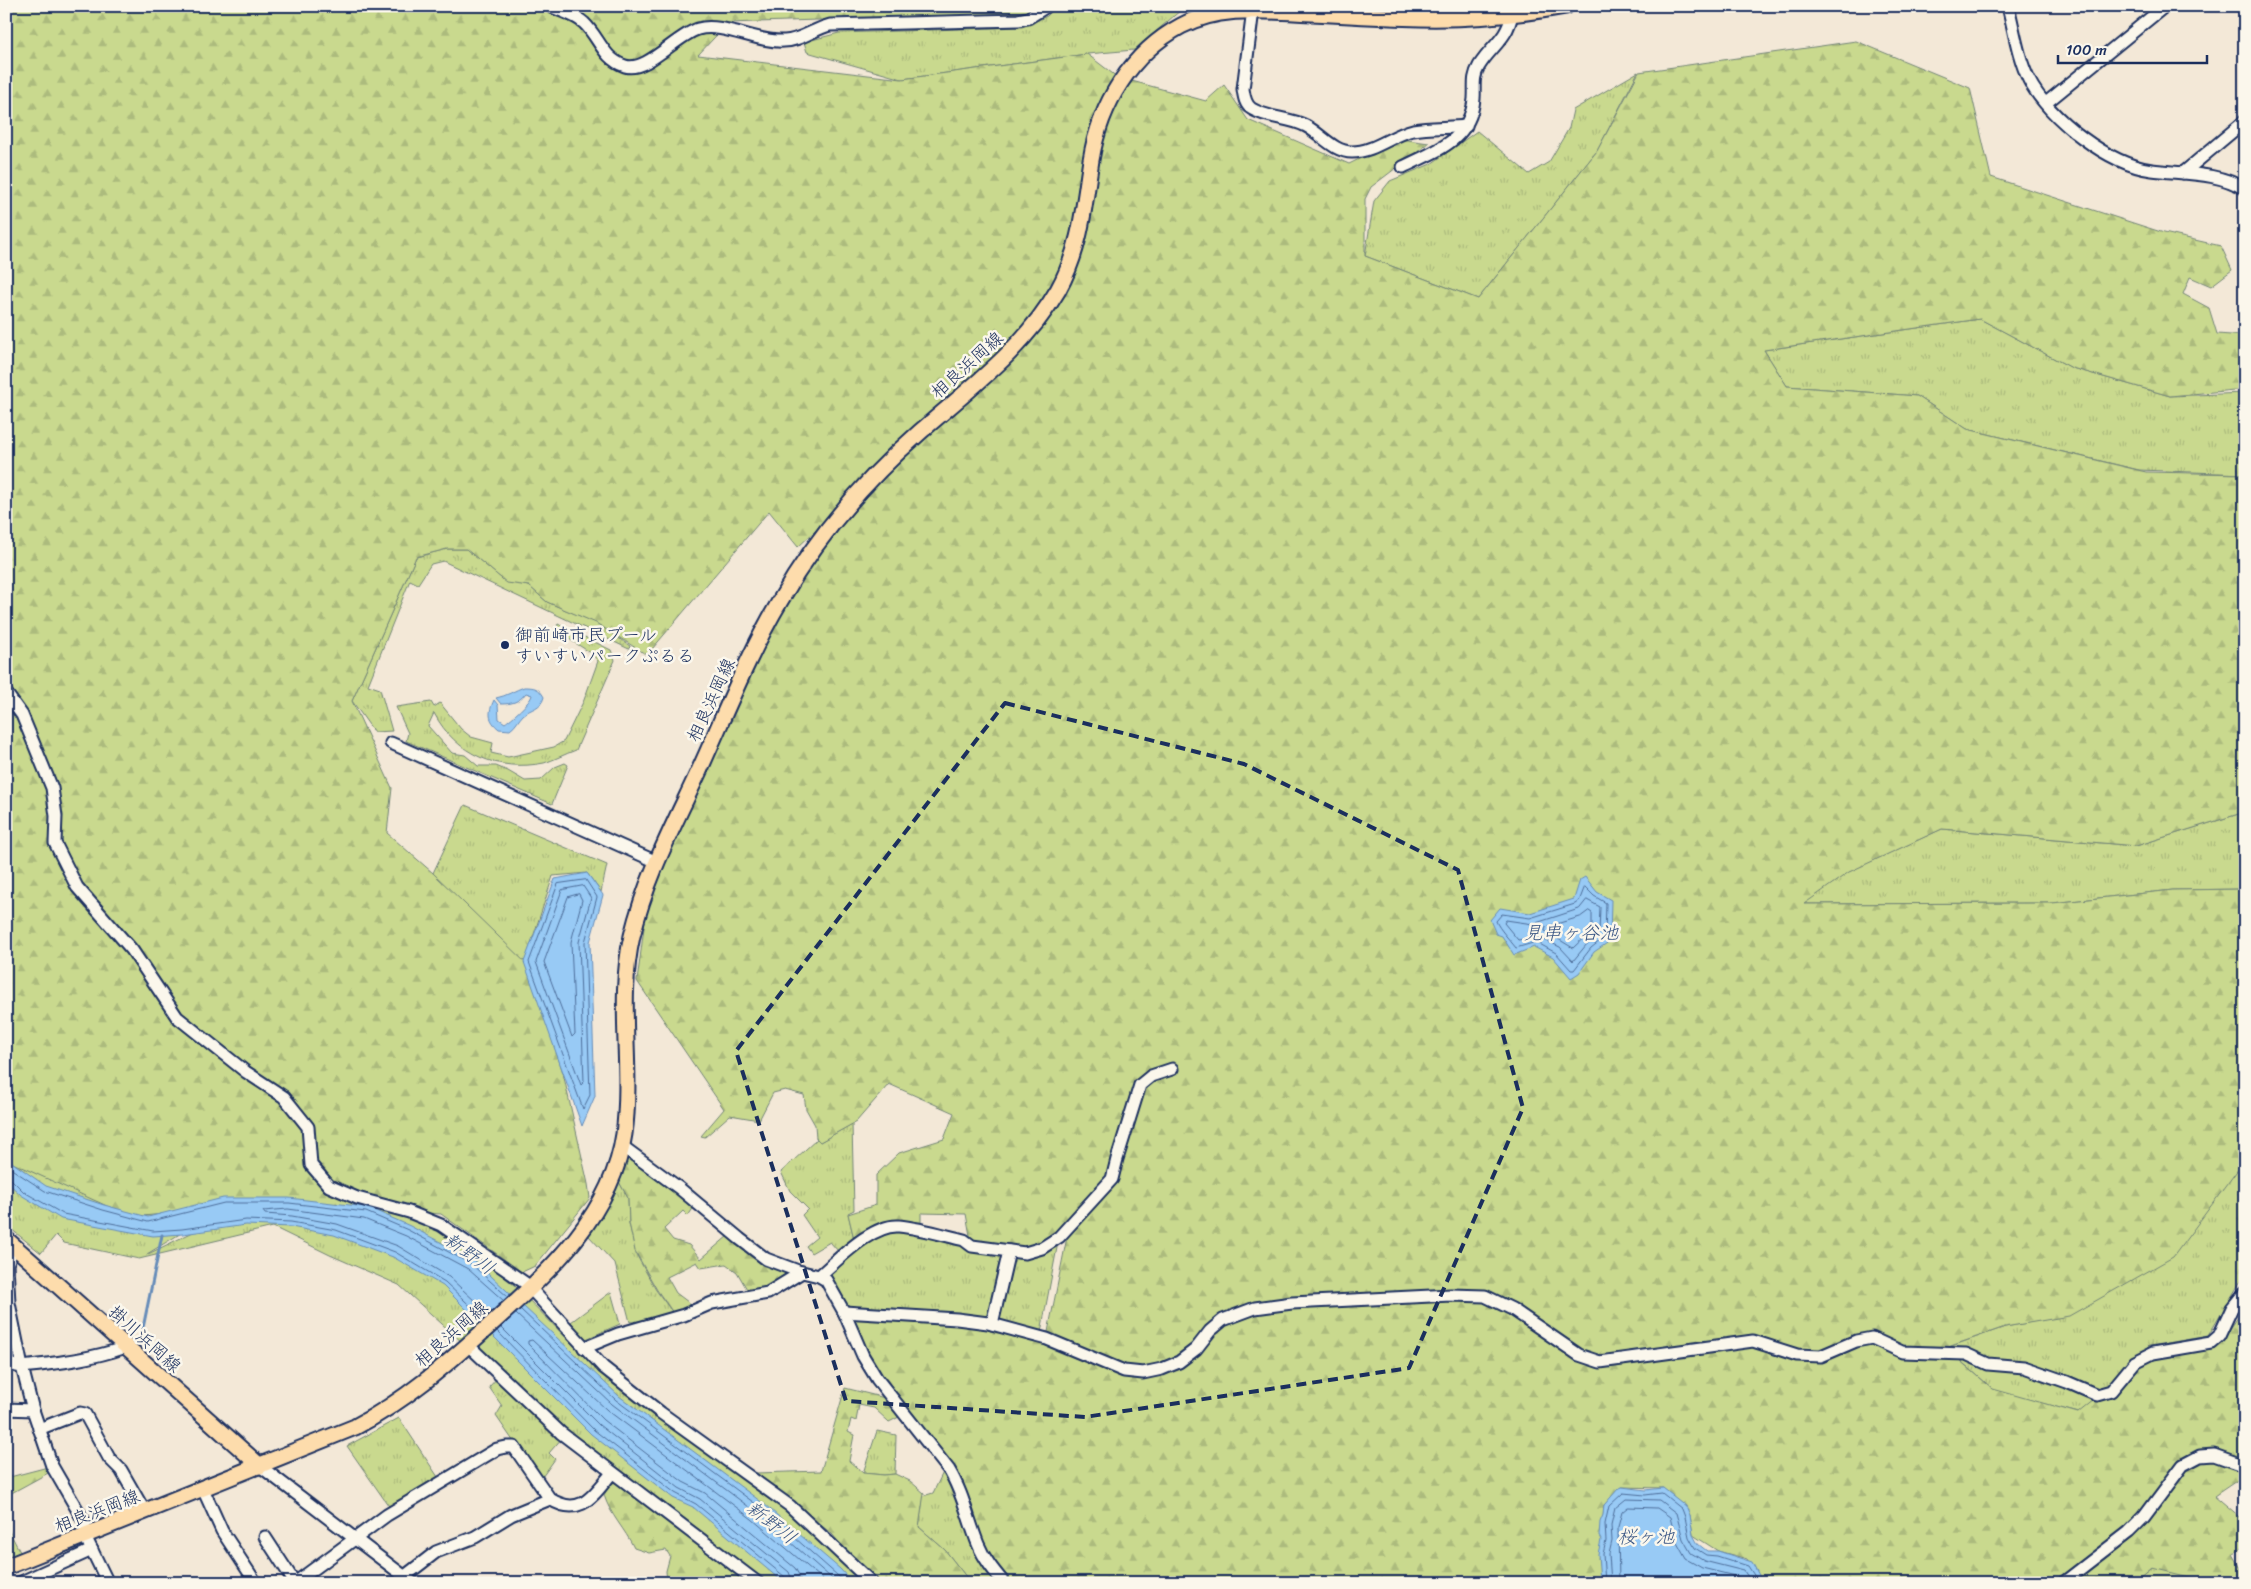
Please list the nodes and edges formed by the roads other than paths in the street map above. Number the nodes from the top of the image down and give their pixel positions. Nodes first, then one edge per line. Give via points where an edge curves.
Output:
1 (550, 6) edge
2 (1047, 6) edge
3 (1194, 6) edge
4 (1566, 6) edge
5 (2008, 6) edge
6 (2165, 6) edge
7 (1541, 8) edge
8 (1253, 10) junction
9 (1512, 14) junction
10 (1211, 16) junction
11 (2046, 103) junction
12 (2245, 121) edge
13 (1466, 126) junction
14 (1403, 167) dead end
15 (2183, 173) junction
16 (2245, 189) edge
17 (6, 693) edge
18 (391, 743) dead end
19 (656, 862) junction
20 (1172, 1068) dead end
21 (622, 1146) junction
22 (10, 1243) edge
23 (1009, 1251) junction
24 (802, 1272) junction
25 (819, 1276) junction
26 (530, 1289) junction
27 (2245, 1292) edge
28 (844, 1312) junction
29 (992, 1324) junction
30 (470, 1343) junction
31 (126, 1347) junction
32 (584, 1348) junction
33 (6, 1364) edge
34 (22, 1367) junction
35 (6, 1409) edge
36 (33, 1410) junction
37 (39, 1429) junction
38 (260, 1466) junction
39 (2245, 1466) edge
40 (612, 1473) junction
41 (203, 1489) junction
42 (550, 1499) junction
43 (144, 1512) junction
44 (85, 1536) junction
45 (266, 1537) dead end
46 (354, 1538) junction
47 (92, 1550) junction
48 (6, 1567) edge
49 (407, 1580) edge
50 (20, 1583) edge
51 (108, 1583) edge
52 (256, 1583) edge
53 (295, 1583) edge
54 (758, 1583) edge
55 (872, 1583) edge
56 (1004, 1583) edge
57 (2064, 1583) edge

1 - 2 street via 584,22 605,53 627,67 641,66 689,32 700,28 784,41 796,40 830,25 1018,20 1028,18
3 - 10 street
4 - 7 main road, 相良浜岡線
5 - 11 street via 2029,80
6 - 11 street
7 - 9 main road, 相良浜岡線
8 - 9 main road, 相良浜岡線 via 1421,18
8 - 10 main road, 相良浜岡線
8 - 13 street via 1243,89 1250,108 1306,126 1339,149 1351,152 1367,150 1412,130
9 - 13 street via 1504,37 1480,65 1473,79 1474,100
10 - 19 main road, 相良浜岡線 via 1176,28 1150,47 1112,96 1100,120 1095,140 1083,223 1075,253 1042,316 1000,363 867,482 799,569 746,668
11 - 15 street via 2106,156 2129,166
12 - 15 street
13 - 14 street via 1452,142
15 - 16 street via 2221,178
17 - 26 street via 22,715 52,788 55,843 77,888 132,950 177,1017 246,1072 284,1097 308,1127 312,1165 329,1186 441,1225
18 - 19 street
19 - 21 main road, 相良浜岡線 via 643,897 627,962 628,1080
20 - 23 street via 1151,1076 1140,1085 1112,1179 1059,1237 1025,1254
21 - 24 street via 766,1259
21 - 26 main road, 相良浜岡線 via 607,1190 583,1230
22 - 31 main road, 掛川浜岡線
22 - 34 street via 7,1264 9,1303
23 - 25 street via 972,1246 964,1240 898,1226 866,1237
23 - 29 street
24 - 25 street
24 - 32 street via 768,1292 712,1303
25 - 28 street via 830,1286
26 - 30 main road, 相良浜岡線
26 - 32 street
27 - 29 street via 2232,1308 2220,1336 2211,1343 2153,1353 2135,1362 2111,1390 2097,1395 2024,1367 1988,1364 1966,1354 1902,1352 1872,1338 1821,1356 1797,1355 1752,1341 1600,1362 1579,1355 1512,1309 1485,1296 1292,1303 1255,1308 1223,1320 1179,1362 1143,1373 1124,1372 1047,1340
28 - 29 street
28 - 56 street via 857,1344 877,1378 959,1486 978,1545 988,1565
30 - 38 main road, 相良浜岡線 via 386,1411 355,1428
30 - 40 street via 561,1433
31 - 34 street via 80,1360
31 - 38 main road, 掛川浜岡線
32 - 55 street via 661,1413 790,1506
33 - 34 street
34 - 36 street
35 - 36 street
36 - 37 street
37 - 43 street via 80,1413 85,1414
37 - 44 street via 52,1466 85,1523
38 - 41 main road, 相良浜岡線
38 - 46 street
39 - 57 street via 2214,1455 2200,1456 2183,1465 2144,1517
40 - 42 street via 588,1502 575,1507
40 - 54 street
41 - 43 main road, 相良浜岡線
41 - 52 street via 222,1531
42 - 46 street via 523,1457 514,1447 506,1446
42 - 49 street via 510,1515 475,1537 436,1552
43 - 44 main road, 相良浜岡線
44 - 47 street
44 - 48 main road, 相良浜岡線
45 - 53 street
46 - 49 street
46 - 53 street
47 - 50 street
47 - 51 street

